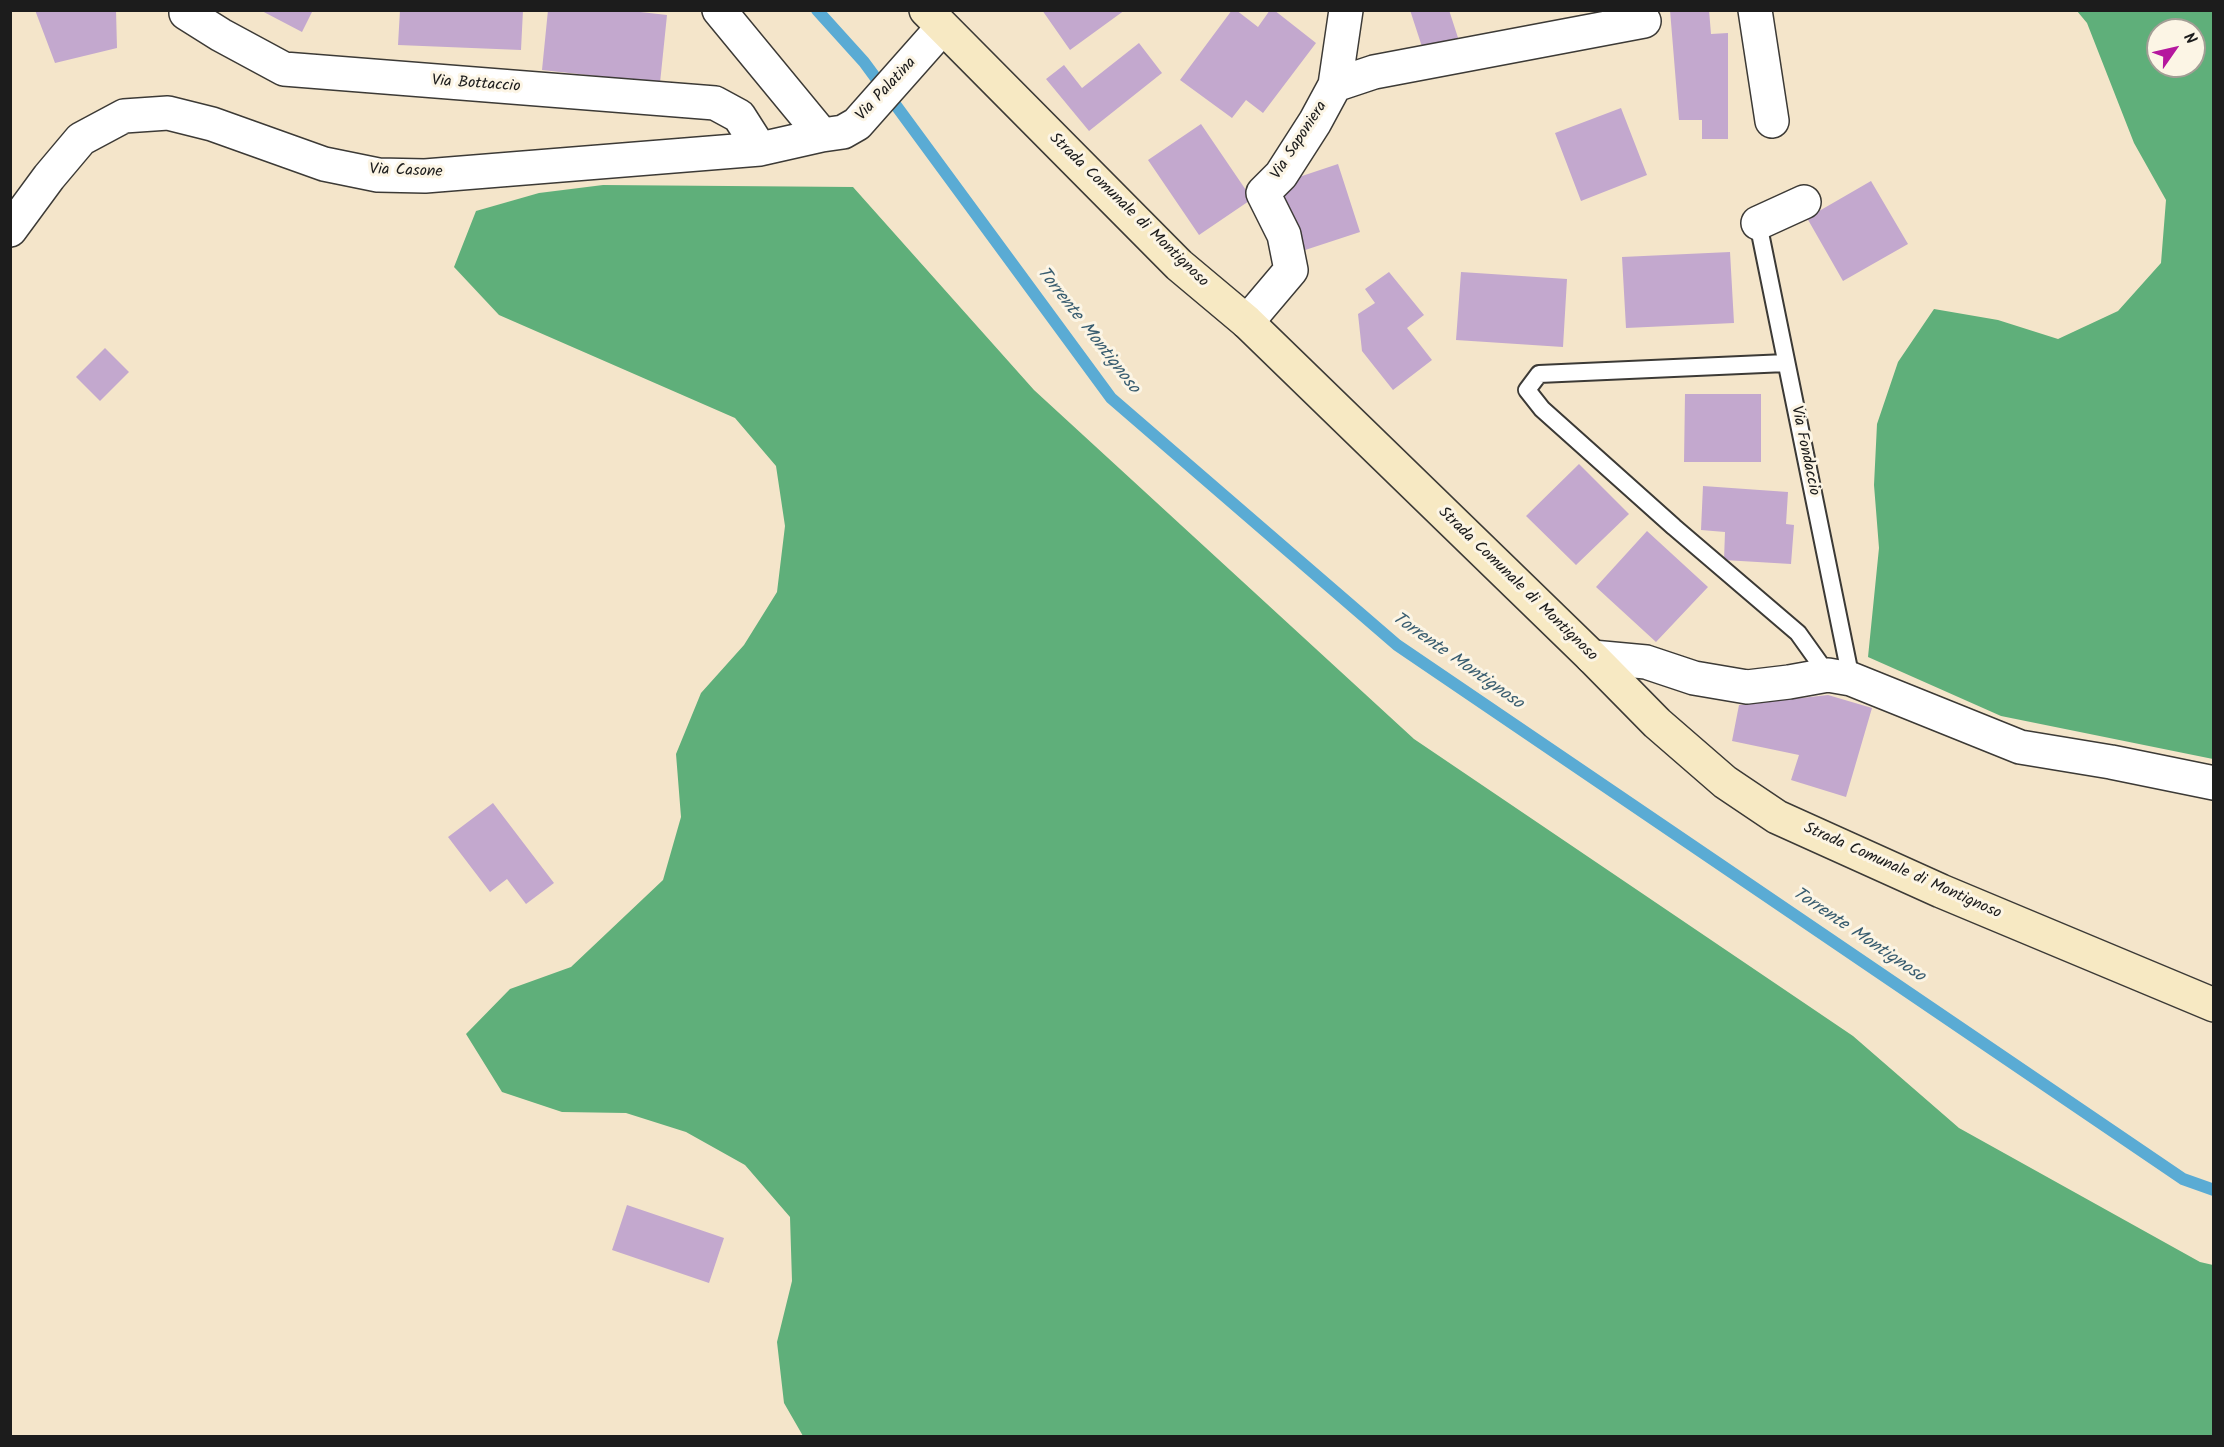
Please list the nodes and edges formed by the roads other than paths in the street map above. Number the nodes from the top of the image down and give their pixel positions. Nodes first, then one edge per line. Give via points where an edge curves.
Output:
1 (719, 10) edge
2 (1346, 10) edge
3 (1755, 10) edge
4 (186, 13) dead end
5 (934, 19) edge
6 (1644, 21) dead end
7 (1335, 85) junction
8 (1772, 121) dead end
9 (822, 135) junction
10 (760, 149) junction
11 (1803, 202) dead end
12 (1758, 223) joint
13 (10, 230) edge
14 (1247, 322) junction
15 (1786, 363) junction
16 (1592, 657) junction
17 (1840, 677) junction
18 (2214, 783) edge
19 (2214, 1005) edge

1 - 9 street
2 - 7 street, Via Saponiera
3 - 8 street
4 - 10 street, Via Bottaccio via 285,69 715,104 739,116
5 - 9 street, Via Palatina via 921,52 857,124 843,132
5 - 14 street, Strada Comunale di Montignoso via 1179,266
6 - 7 street via 1374,72
7 - 14 street, Via Saponiera via 1281,176 1263,193 1284,235 1291,270
9 - 10 street, Via Casone
10 - 13 street, Via Casone via 425,176 378,175 324,164 212,124 168,113 124,116 81,139
11 - 12 street
12 - 15 lane, Via Fondaccio
14 - 16 street, Strada Comunale di Montignoso
15 - 17 lane, Via Fondaccio
15 - 17 lane via 1539,374 1527,390 1550,417 1798,633
16 - 17 street via 1646,663 1694,678 1747,687
16 - 19 street, Strada Comunale di Montignoso via 1657,723 1725,782 1777,817 1941,891
17 - 18 street via 2020,747

